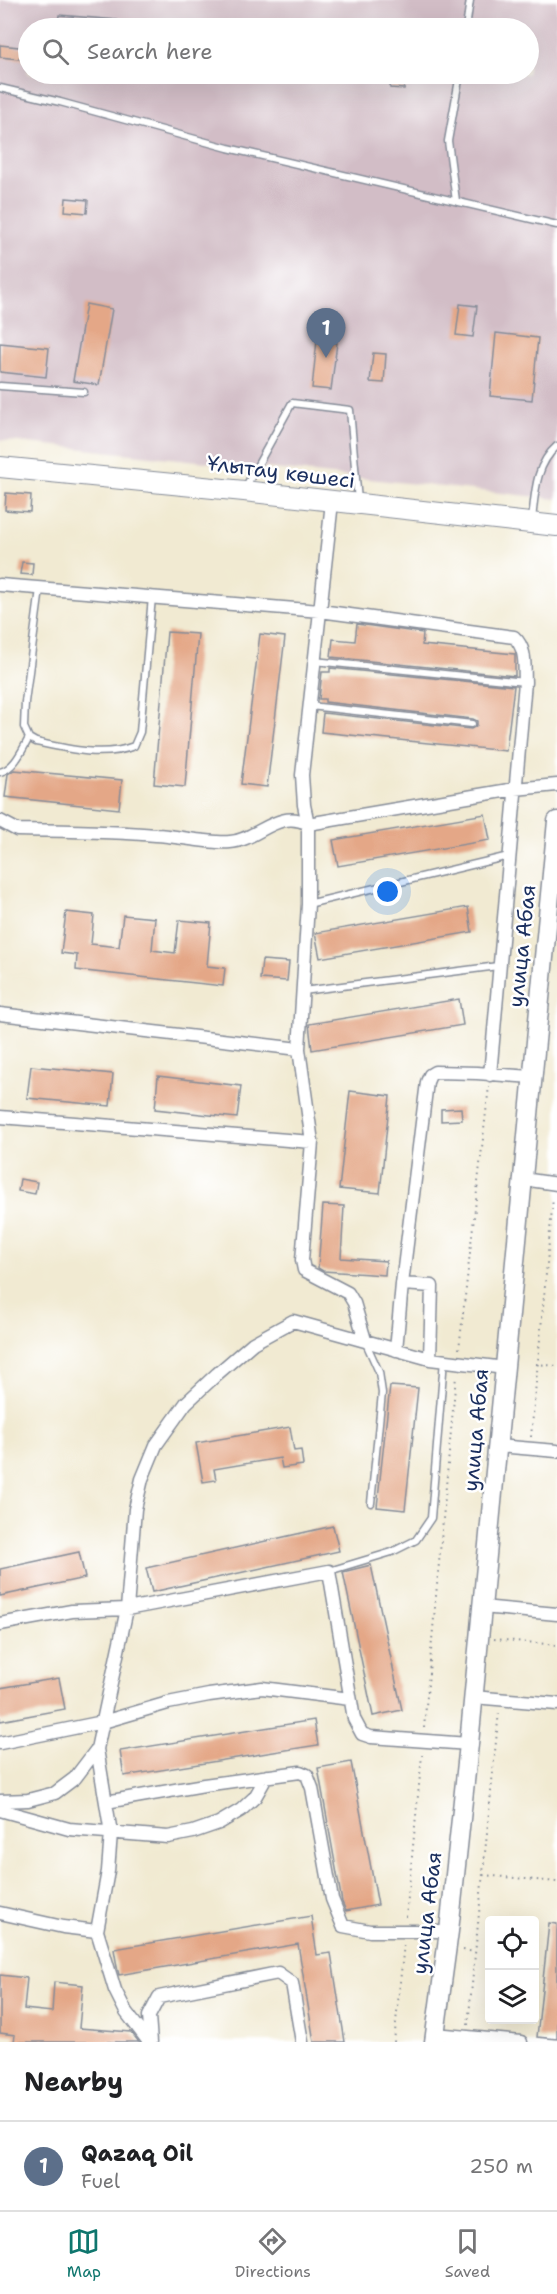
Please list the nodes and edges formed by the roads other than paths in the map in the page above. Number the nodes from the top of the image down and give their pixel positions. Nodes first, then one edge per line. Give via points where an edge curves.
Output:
1 (470, 0) edge
2 (467, 18) edge
3 (458, 84) edge
4 (0, 88) edge
5 (456, 201) junction
6 (557, 225) edge
7 (0, 386) edge
8 (84, 392) dead end
9 (557, 446) edge
10 (0, 467) edge
11 (244, 491) junction
12 (332, 502) junction
13 (358, 505) junction
14 (531, 524) junction
15 (557, 526) edge
16 (0, 585) edge
17 (40, 589) junction
18 (152, 596) junction
19 (320, 610) junction
20 (314, 660) junction
21 (525, 682) junction
22 (310, 706) junction
23 (472, 724) dead end
24 (29, 738) junction
25 (0, 772) edge
26 (557, 785) edge
27 (515, 789) junction
28 (0, 820) edge
29 (557, 821) edge
30 (308, 824) junction
31 (509, 856) junction
32 (308, 904) junction
33 (498, 966) junction
34 (302, 991) junction
35 (0, 1014) edge
36 (299, 1049) junction
37 (490, 1075) junction
38 (532, 1077) junction
39 (0, 1117) edge
40 (312, 1142) junction
41 (523, 1179) junction
42 (555, 1183) edge
43 (402, 1284) junction
44 (365, 1340) junction
45 (396, 1350) junction
46 (430, 1359) junction
47 (444, 1360) junction
48 (505, 1368) junction
49 (497, 1446) junction
50 (557, 1451) edge
51 (371, 1503) dead end
52 (329, 1571) junction
53 (482, 1607) junction
54 (127, 1609) junction
55 (557, 1614) edge
56 (0, 1624) edge
57 (473, 1697) junction
58 (350, 1699) junction
59 (557, 1704) edge
60 (104, 1722) junction
61 (0, 1743) edge
62 (469, 1744) junction
63 (97, 1749) junction
64 (267, 1776) junction
65 (0, 1801) edge
66 (106, 1802) junction
67 (0, 1810) edge
68 (111, 1833) junction
69 (0, 1913) edge
70 (97, 1931) junction
71 (449, 1931) junction
72 (435, 2038) edge
73 (150, 2042) edge
74 (302, 2042) edge
75 (520, 2042) edge

1 - 2 lane
3 - 5 lane via 448,141
4 - 5 lane via 228,148
5 - 6 lane
7 - 8 lane
9 - 14 lane via 538,474
10 - 11 main road, Ұлытау көшесі
11 - 12 main road, Ұлытау көшесі
11 - 13 lane via 292,403 350,410
12 - 13 main road, Ұлытау көшесі
12 - 19 street
13 - 14 main road, Ұлытау көшесі
14 - 15 main road, Ұлытау көшесі
16 - 17 street
17 - 18 street
17 - 24 lane via 25,702 24,727
18 - 19 street
18 - 24 lane via 140,732 134,746 118,752 93,751 56,747
19 - 20 street
19 - 21 street via 514,637 524,650
20 - 21 lane
20 - 22 street
21 - 27 street
22 - 23 lane
22 - 30 street via 302,775
24 - 25 lane via 17,759
26 - 27 street
27 - 30 street
27 - 31 street
28 - 30 street via 17,830 155,834 230,842 279,821 292,819
29 - 38 street, улица Абая
30 - 32 street
31 - 32 lane
31 - 33 street
32 - 34 street
33 - 34 lane
33 - 37 street
34 - 36 street
35 - 36 street
36 - 40 street
37 - 38 street
37 - 43 street via 435,1072 427,1082
38 - 41 street, улица Абая
39 - 40 street
40 - 44 street via 304,1270 348,1293
41 - 42 street
41 - 48 street, улица Абая
43 - 45 street
43 - 46 street via 432,1286
44 - 45 street
44 - 51 lane via 382,1393
44 - 54 street via 292,1321 253,1343 186,1403 156,1445 142,1479 135,1509
45 - 46 street
46 - 47 street
47 - 48 street
47 - 52 lane via 431,1518 416,1540 392,1552
48 - 49 street, улица Абая
49 - 50 street
49 - 53 street, улица Абая
52 - 54 street
52 - 58 street
53 - 55 street
53 - 57 street, улица Абая
54 - 56 street via 72,1611
54 - 60 street
57 - 59 street
57 - 62 street, улица Абая
58 - 60 street via 262,1688 168,1703
58 - 62 street via 362,1734
60 - 61 street
60 - 63 street
62 - 71 street, улица Абая
63 - 65 street via 75,1778 55,1793 28,1800
63 - 66 street
64 - 66 street
64 - 68 street via 255,1797 219,1823 168,1837
64 - 71 street via 307,1776 332,1899 343,1926 370,1931
66 - 68 street
67 - 68 street via 69,1829
68 - 70 street
69 - 70 street
70 - 73 street via 115,1990 126,2012
71 - 72 street, улица Абая
72 - 75 street
73 - 74 street via 149,2016 159,1997 278,1973 292,1983

